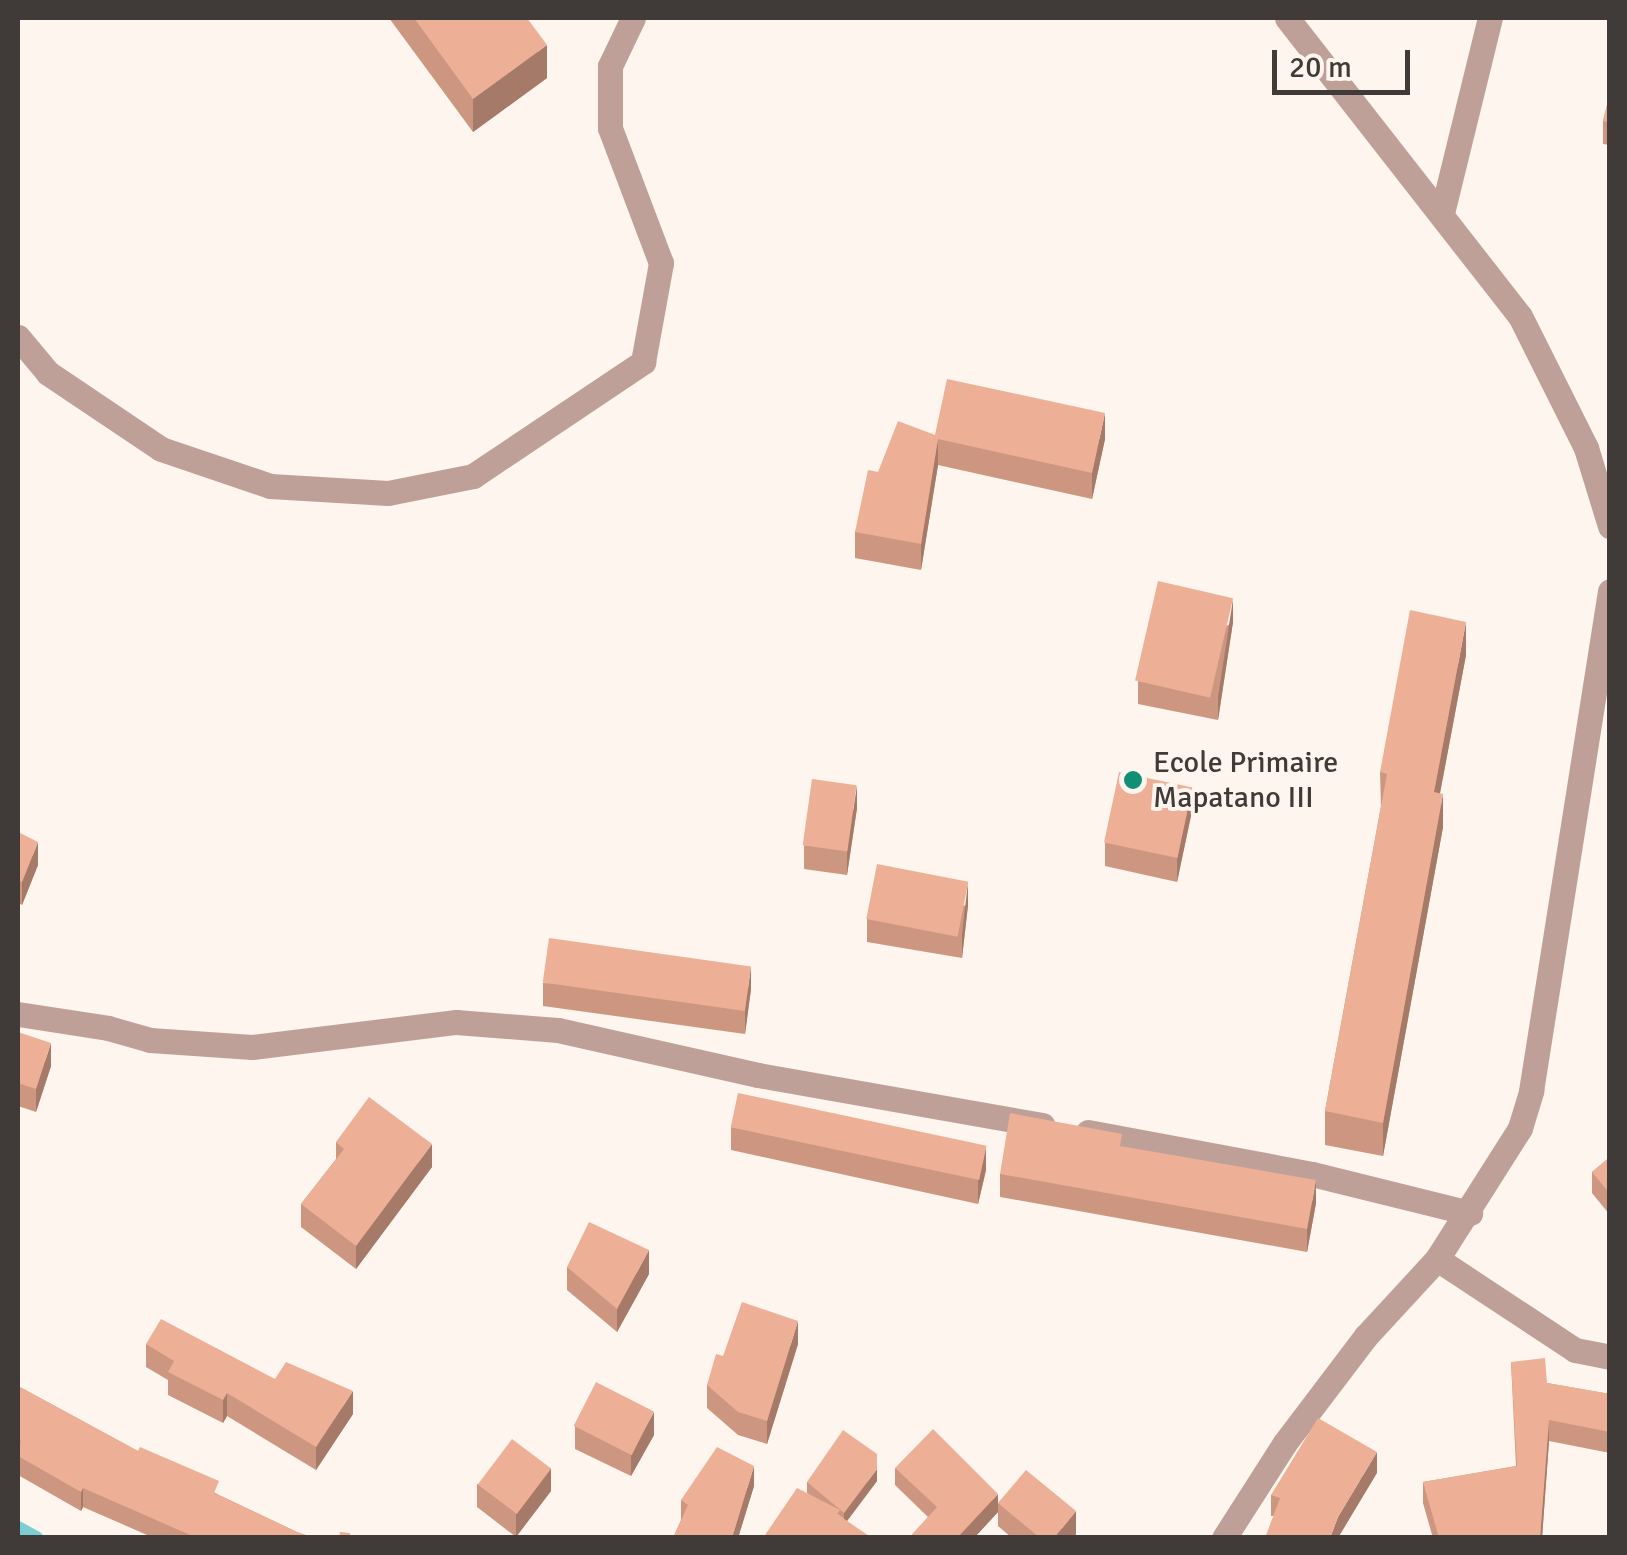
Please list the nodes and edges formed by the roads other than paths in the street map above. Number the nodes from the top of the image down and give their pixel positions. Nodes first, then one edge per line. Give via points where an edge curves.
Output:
1 (633, 18) edge
2 (1287, 18) edge
3 (1490, 18) edge
4 (1442, 213) junction
5 (18, 337) edge
6 (1610, 526) edge
7 (1610, 590) edge
8 (18, 1014) edge
9 (1470, 1212) junction
10 (1437, 1259) junction
11 (1610, 1357) edge
12 (1224, 1538) edge

1 - 5 street via 610,66 610,128 661,264 643,362 473,476 388,492 270,486 161,449 48,372
2 - 4 street
3 - 4 street
4 - 6 street via 1520,316 1560,388
7 - 9 street via 1531,1091 1520,1128
8 - 9 street via 150,1040 252,1046 456,1022 558,1030 758,1075 1312,1174
9 - 10 street
10 - 11 street via 1575,1350
10 - 12 street via 1366,1336

